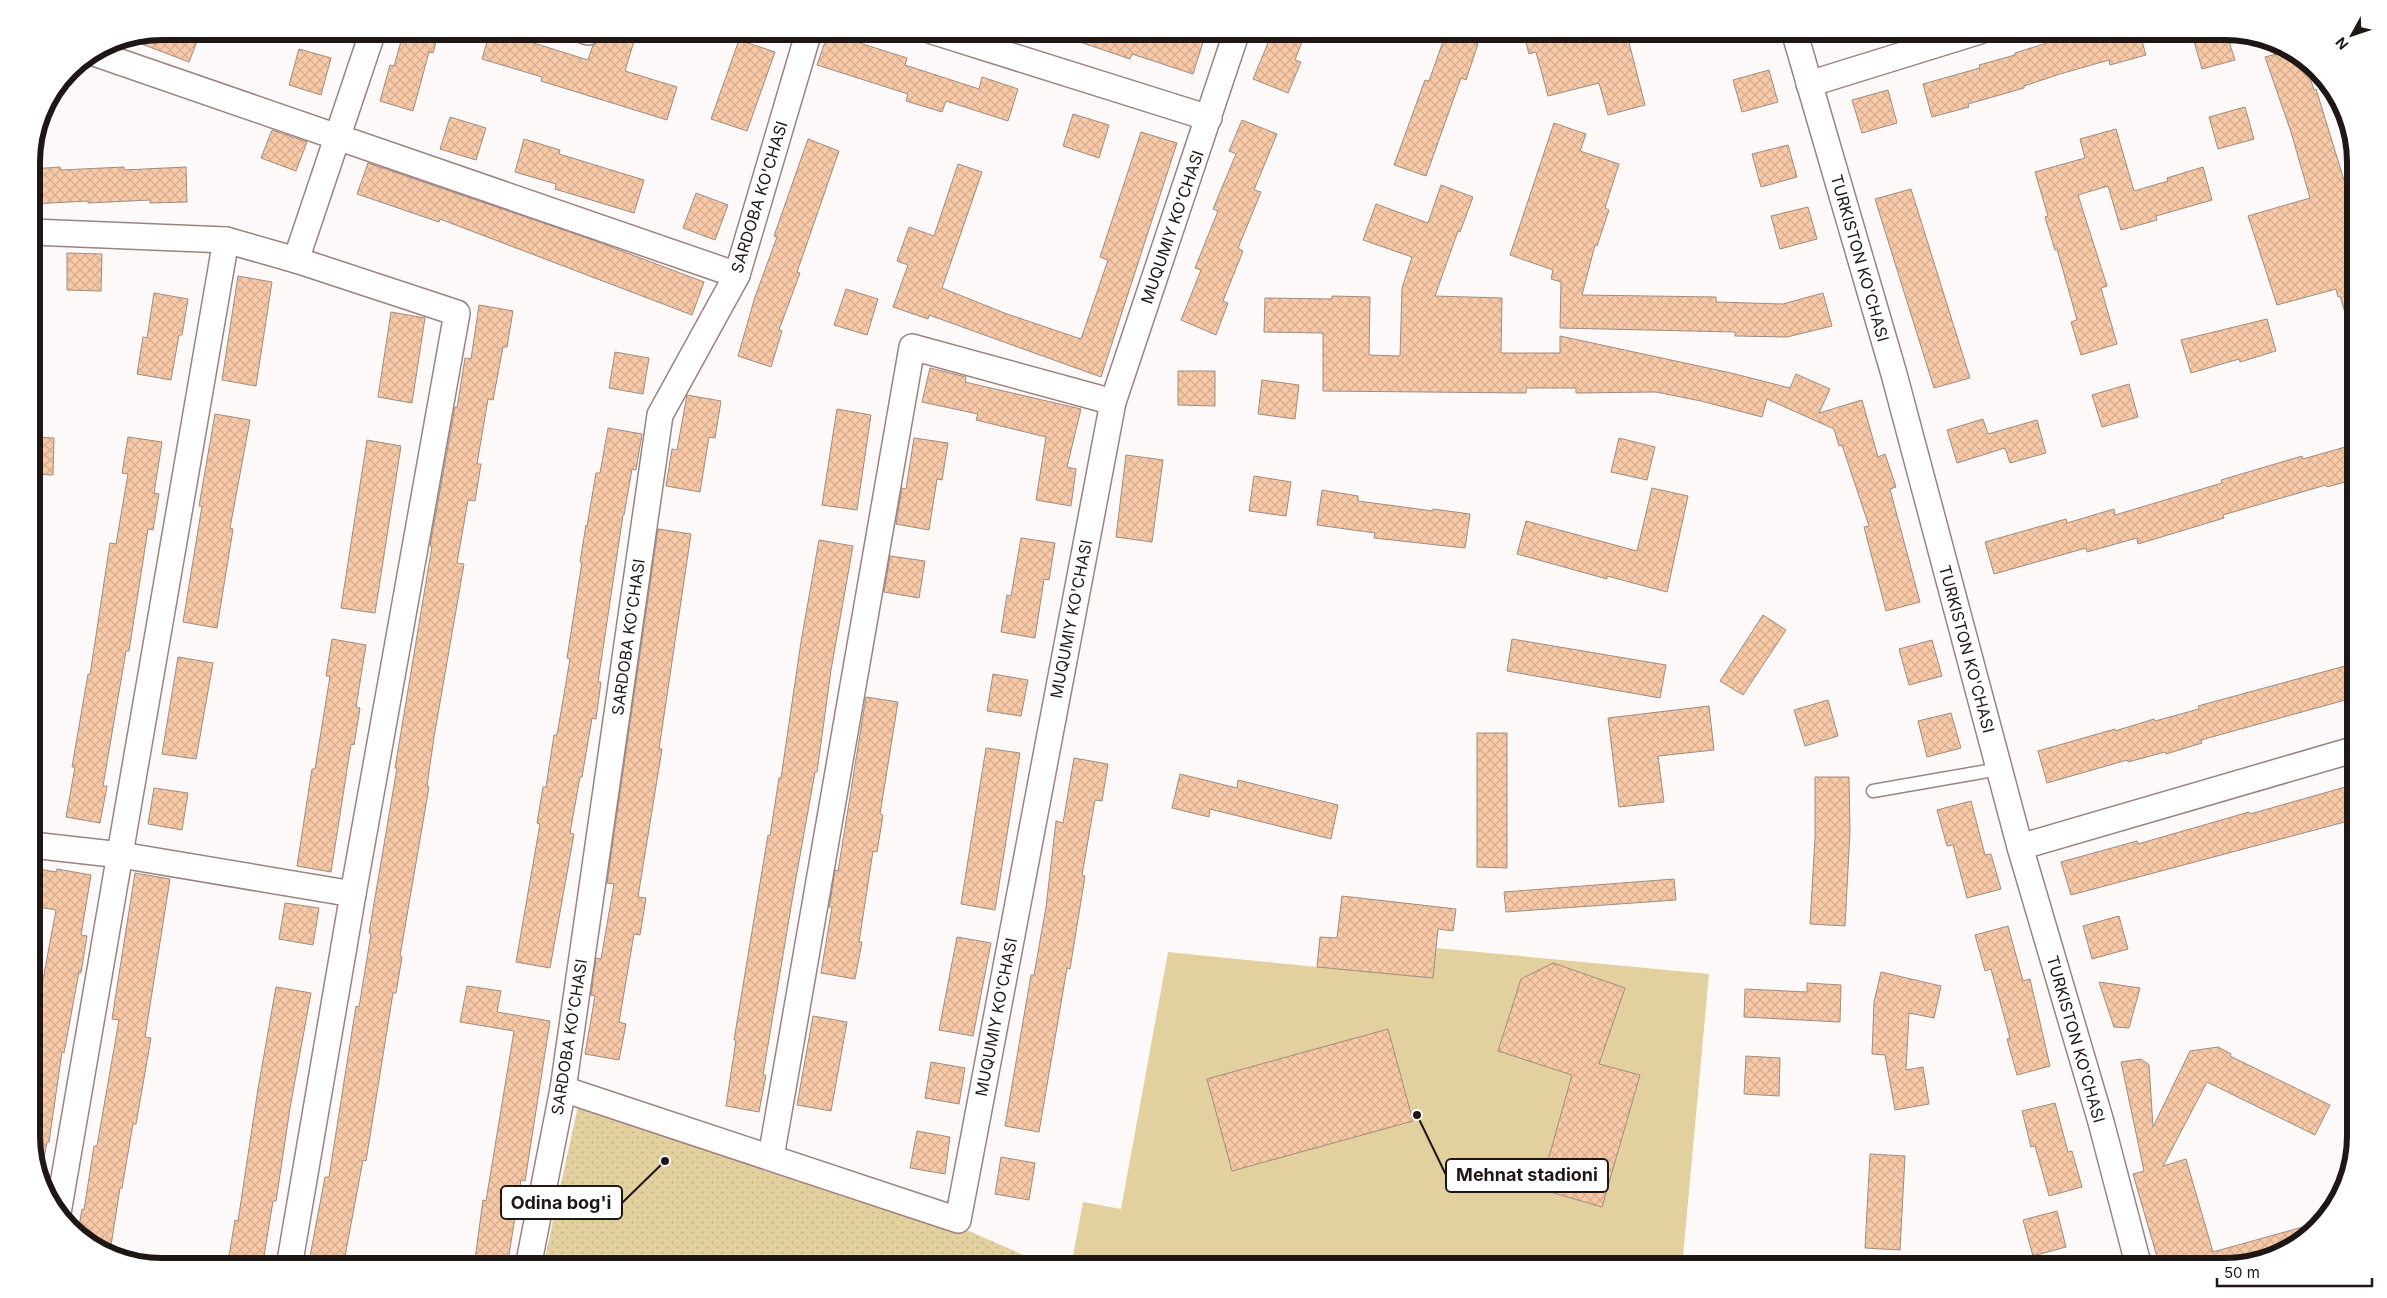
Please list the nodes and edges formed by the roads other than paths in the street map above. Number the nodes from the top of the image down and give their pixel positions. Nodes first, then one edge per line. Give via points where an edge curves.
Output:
1 (370, 40) edge
2 (806, 40) edge
3 (961, 40) edge
4 (1234, 40) edge
5 (1797, 40) edge
6 (1951, 40) edge
7 (102, 56) edge
8 (1809, 84) junction
9 (1209, 118) junction
10 (336, 137) junction
11 (40, 232) edge
12 (226, 240) junction
13 (296, 260) junction
14 (737, 275) junction
15 (1113, 402) junction
16 (2347, 752) edge
17 (1999, 768) junction
18 (1873, 791) dead end
19 (40, 846) edge
20 (2020, 847) junction
21 (121, 855) junction
22 (353, 894) junction
23 (563, 1089) junction
24 (771, 1157) junction
25 (60, 1202) edge
26 (292, 1258) edge
27 (530, 1258) edge
28 (2137, 1258) edge

1 - 10 street
2 - 14 street, SARDOBA KO'CHASI
3 - 9 street
4 - 9 street, MUQUMIY KO'CHASI
5 - 8 street, TURKISTON KO'CHASI
6 - 8 street
7 - 10 street
8 - 17 street, TURKISTON KO'CHASI via 1894,374
9 - 15 street, MUQUMIY KO'CHASI
10 - 13 street
10 - 14 street
11 - 12 street
12 - 13 street
12 - 21 street
13 - 22 street via 457,313
14 - 23 street, SARDOBA KO'CHASI via 660,415
15 - 24 street, MUQUMIY KO'CHASI via 958,1220
15 - 24 street via 912,347
16 - 20 street
17 - 18 lane
17 - 20 street, TURKISTON KO'CHASI
19 - 21 street
20 - 28 street, TURKISTON KO'CHASI via 2101,1122
21 - 22 street
21 - 25 street
22 - 26 street
23 - 24 street
23 - 27 street, SARDOBA KO'CHASI

